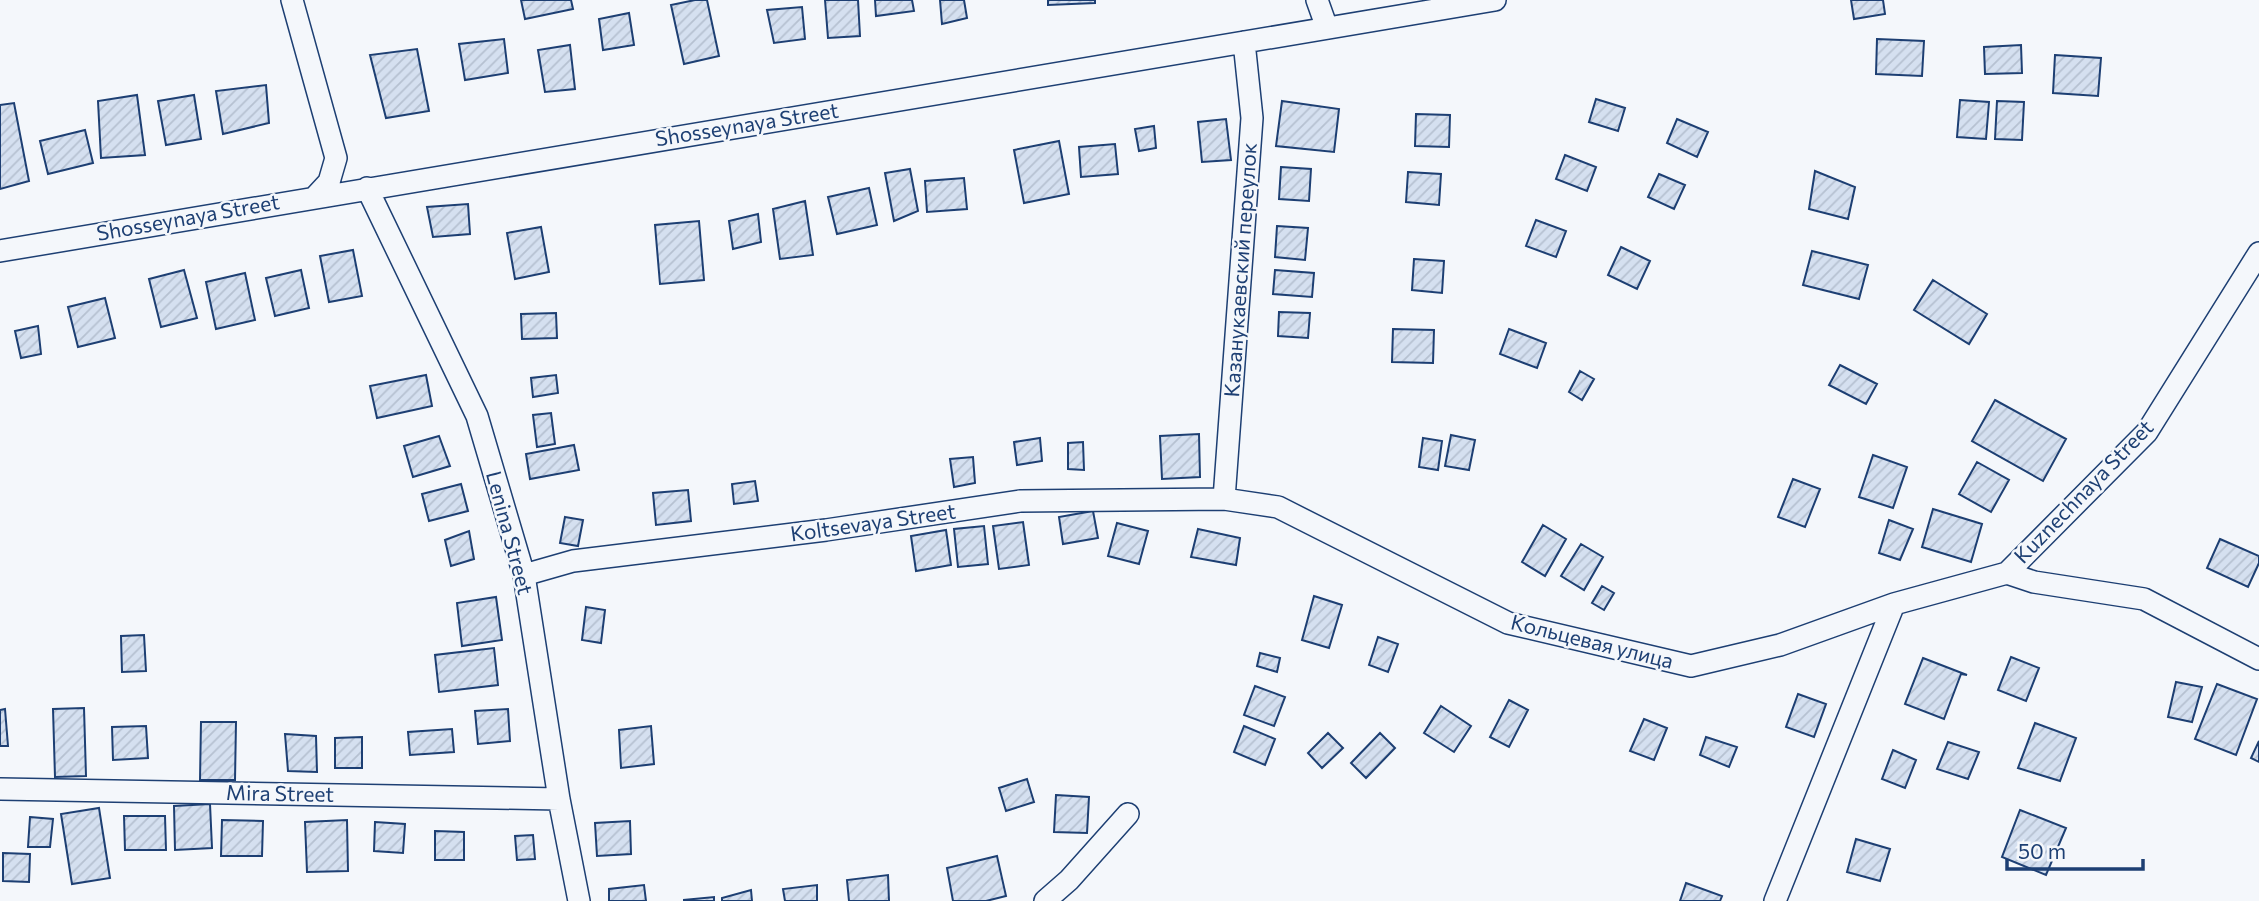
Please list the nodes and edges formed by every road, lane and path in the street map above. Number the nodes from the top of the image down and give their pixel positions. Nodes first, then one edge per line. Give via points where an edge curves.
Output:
1 (292, 0) edge
2 (1317, 0) edge
3 (1495, 0) edge
4 (1327, 28) junction
5 (1244, 42) junction
6 (367, 188) junction
7 (316, 196) junction
8 (0, 251) edge
9 (2259, 253) edge
10 (1224, 499) junction
11 (2007, 573) junction
12 (524, 575) junction
13 (1894, 604) junction
14 (2259, 659) edge
15 (0, 789) edge
16 (559, 799) junction
17 (1128, 814) dead end
18 (579, 901) edge
19 (1045, 901) edge
20 (1775, 901) edge

1 - 7 street via 336,158 329,182
2 - 4 street
3 - 4 street, Shosseynaya Street
4 - 5 street, Shosseynaya Street
5 - 6 street, Shosseynaya Street
5 - 10 street, Казанукаевский переулок via 1252,118
6 - 7 street, Shosseynaya Street
6 - 12 street, Lenina Street via 477,416
7 - 8 street, Shosseynaya Street
9 - 11 street, Kuznechnaya Street via 2147,432
10 - 12 street, Koltsevaya Street via 1020,501 573,561
10 - 13 street, Кольцевая улица via 1279,507 1508,623 1691,666 1780,645
11 - 13 street, Kuznechnaya Street
11 - 14 street via 2034,582 2144,599
12 - 16 street, Lenina Street
13 - 20 street
15 - 16 street, Mira Street
16 - 18 street, Lenina Street
17 - 19 street

